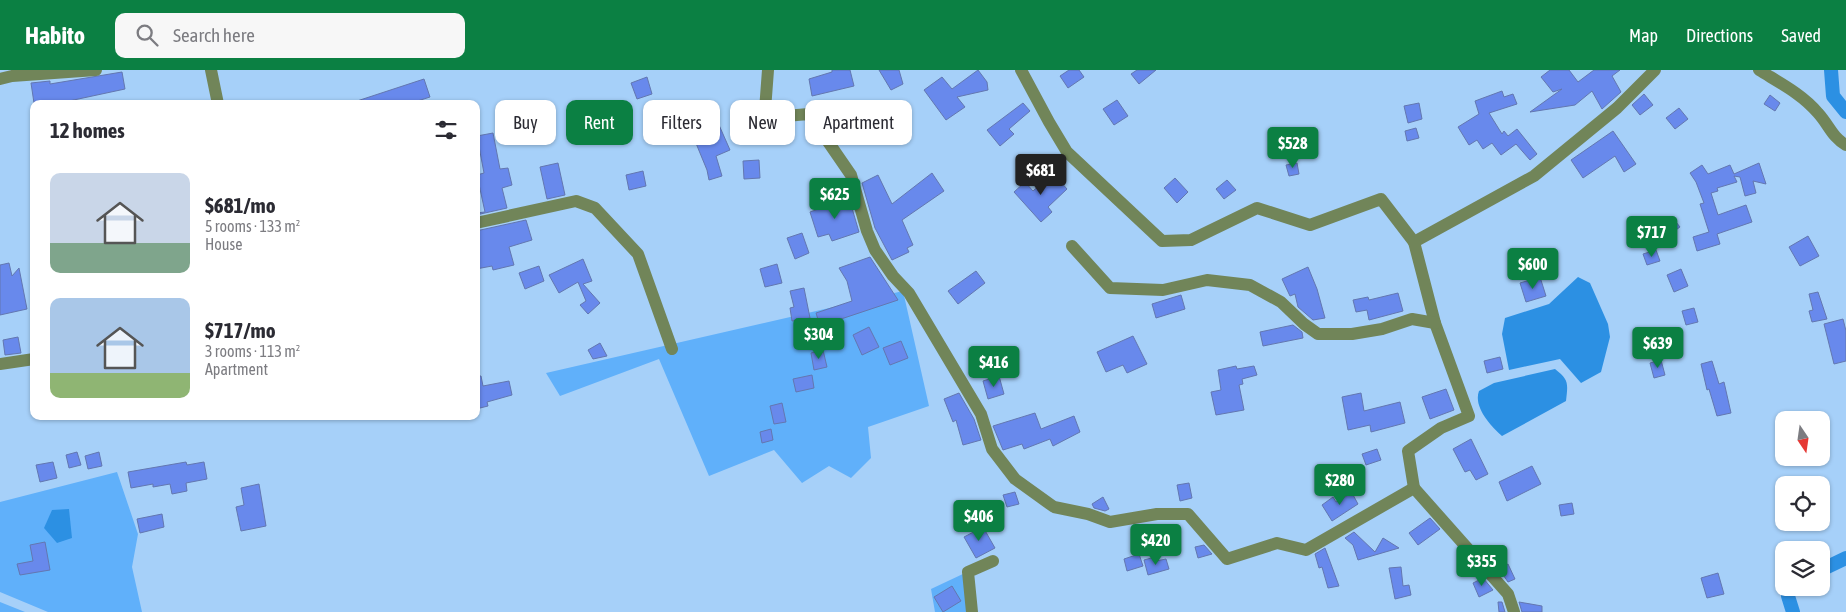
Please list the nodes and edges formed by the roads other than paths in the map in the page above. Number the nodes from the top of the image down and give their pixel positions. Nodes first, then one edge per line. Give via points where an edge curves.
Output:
1 (96, 70) edge
2 (211, 70) edge
3 (768, 70) edge
4 (1021, 70) edge
5 (1655, 70) edge
6 (1759, 70) edge
7 (0, 79) edge
8 (217, 100) edge
9 (1846, 145) edge
10 (480, 222) edge
11 (1414, 242) junction
12 (1072, 246) dead end
13 (1435, 323) junction
14 (672, 349) dead end
15 (30, 360) edge
16 (0, 364) edge
17 (1414, 488) junction
18 (993, 561) dead end
19 (972, 612) edge
20 (1514, 612) edge

1 - 7 street
2 - 8 street
3 - 17 street via 765,110 773,117 809,114 851,175 875,250 909,293 981,414 992,449 1015,479 1036,496 1054,507 1110,522 1158,514 1188,514 1227,559 1277,543 1306,550
4 - 11 street via 1067,152 1162,241 1191,240 1257,208 1310,225 1381,199
5 - 11 street via 1617,108 1534,176
6 - 9 street via 1798,94 1819,114 1835,138
10 - 14 street via 576,200 595,208 638,254
11 - 13 street
12 - 13 street via 1110,288 1163,290 1207,280 1250,285 1281,302 1318,334 1352,334 1412,319
13 - 17 street via 1469,416 1441,428 1408,452
15 - 16 street
17 - 20 street via 1508,594
18 - 19 street via 968,572

